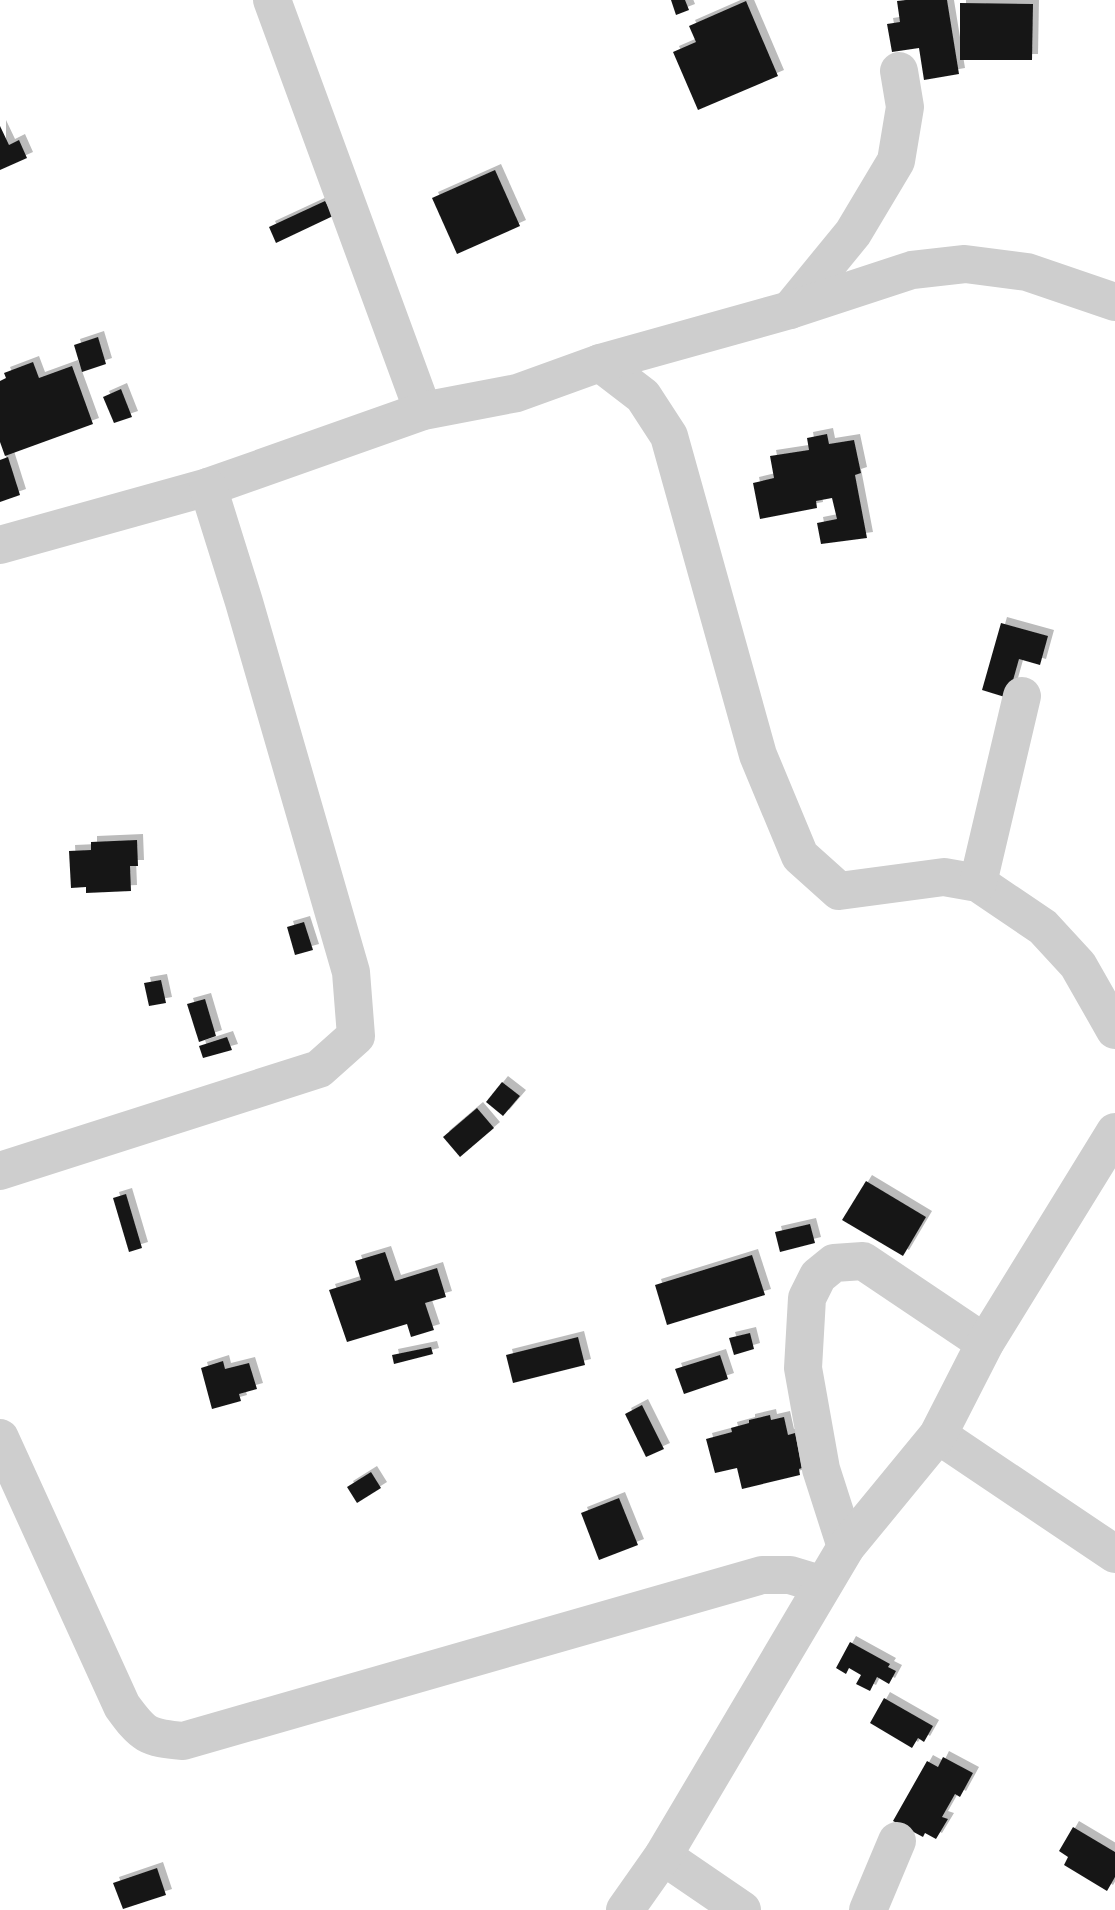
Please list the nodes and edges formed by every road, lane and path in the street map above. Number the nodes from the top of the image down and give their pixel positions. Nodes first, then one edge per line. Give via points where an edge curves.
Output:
1 (272, 0) edge
2 (900, 71) dead end
3 (1115, 302) edge
4 (790, 310) junction
5 (600, 363) junction
6 (423, 411) junction
7 (208, 488) junction
8 (0, 545) edge
9 (1022, 696) dead end
10 (978, 883) junction
11 (1115, 1030) edge
12 (1115, 1132) edge
13 (0, 1171) edge
14 (985, 1343) junction
15 (938, 1435) junction
16 (0, 1438) edge
17 (846, 1547) junction
18 (1115, 1554) edge
19 (823, 1585) junction
20 (897, 1841) dead end
21 (663, 1856) junction
22 (625, 1910) edge
23 (741, 1910) edge
24 (867, 1910) edge

1 - 6 street
2 - 4 street via 905,107 896,161 853,233
3 - 4 street via 1027,272 965,264 912,270
4 - 5 street
5 - 6 street via 517,393
5 - 10 street via 643,396 669,436 758,755 800,856 839,891 944,877
6 - 7 street
7 - 8 street
7 - 13 street via 351,972 356,1036 319,1069
9 - 10 street
10 - 11 street via 1044,927 1078,965
12 - 14 street
14 - 15 street
14 - 17 street via 863,1261 834,1263 818,1276 807,1298 803,1368 821,1469
15 - 17 street
15 - 18 street
16 - 19 street via 122,1706 138,1728 155,1738 183,1741 762,1575 790,1575
17 - 19 street
19 - 21 street
20 - 24 street
21 - 22 street
21 - 23 street

